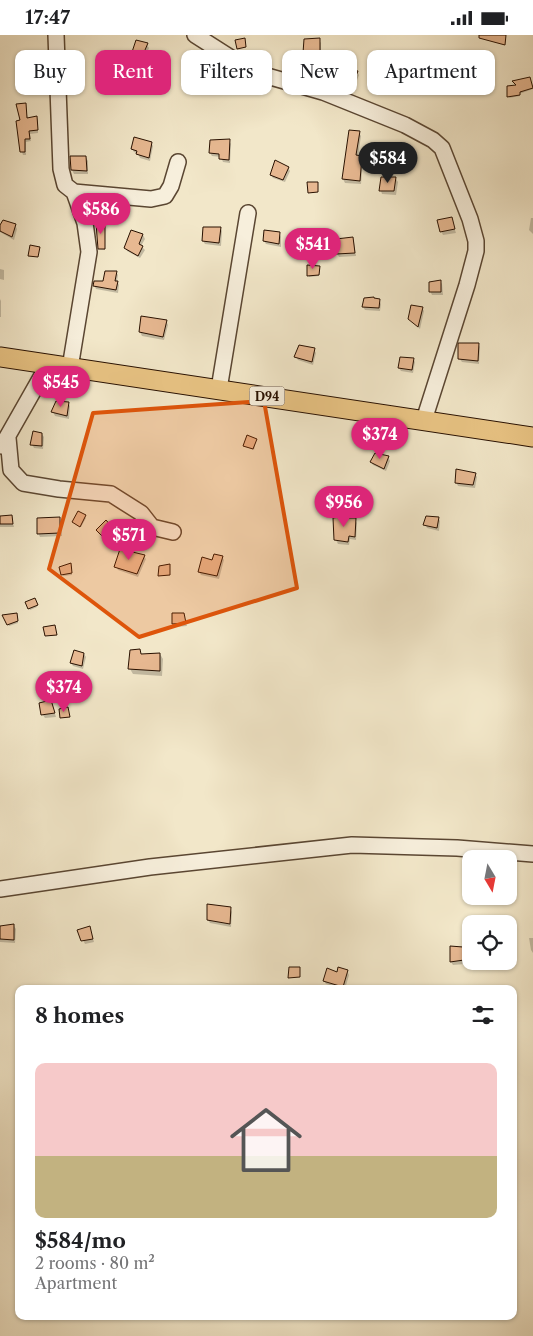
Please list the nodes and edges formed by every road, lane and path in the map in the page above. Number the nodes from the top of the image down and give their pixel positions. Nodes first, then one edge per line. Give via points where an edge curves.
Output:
1 (56, 35) edge
2 (195, 35) edge
3 (178, 162) dead end
4 (74, 191) junction
5 (248, 213) dead end
6 (0, 357) edge
7 (48, 365) junction
8 (70, 368) junction
9 (219, 389) junction
10 (424, 420) junction
11 (533, 437) edge
12 (4, 444) edge
13 (173, 532) dead end
14 (533, 854) edge
15 (0, 889) edge

1 - 4 street via 61,169 65,185
2 - 10 street via 253,72 341,99 405,125 442,148 470,219 476,251
3 - 4 street via 164,196 151,199
4 - 8 street via 85,223 88,252
5 - 9 street
6 - 7 main road, D94
7 - 8 main road, D94
7 - 12 street
8 - 9 main road, D94
9 - 10 main road, D94
10 - 11 main road, D94
12 - 13 street via 12,470 23,483 111,494 141,513 152,527
14 - 15 street via 352,845 150,867

